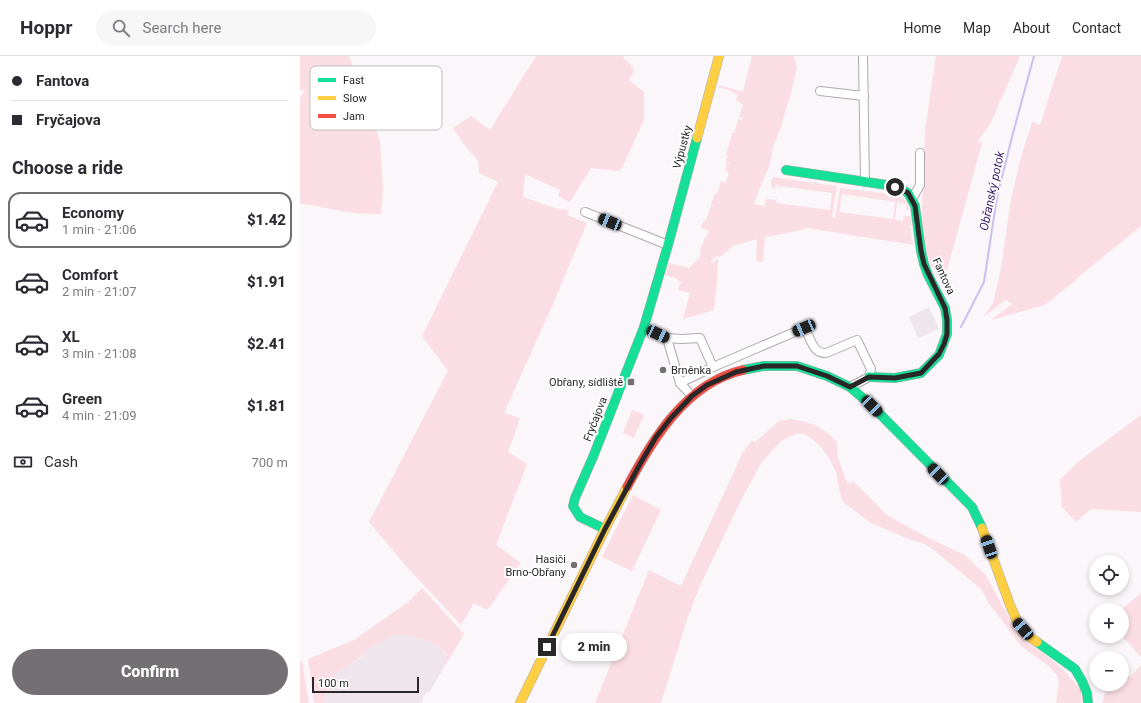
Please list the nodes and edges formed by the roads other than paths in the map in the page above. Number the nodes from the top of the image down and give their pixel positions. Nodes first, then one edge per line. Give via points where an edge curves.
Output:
1 (720, 56) edge
2 (863, 56) edge
3 (820, 91) dead end
4 (864, 96) junction
5 (920, 153) dead end
6 (786, 170) dead end
7 (865, 182) junction
8 (912, 199) junction
9 (585, 212) dead end
10 (668, 245) junction
11 (644, 327) junction
12 (667, 338) junction
13 (712, 367) junction
14 (869, 377) junction
15 (680, 383) junction
16 (850, 387) junction
17 (692, 396) junction
18 (605, 529) junction
19 (520, 703) edge
20 (1088, 703) edge

1 - 10 main road, Výpustky
2 - 4 street
3 - 4 street
4 - 7 street
5 - 8 street via 920,185
6 - 7 main road
7 - 8 main road via 887,184 903,190
8 - 14 main road, Fantova via 924,264 945,308 947,334 939,354 921,373 895,378
9 - 10 street
10 - 11 main road, Výpustky
11 - 12 street
11 - 18 main road, Fryčajova via 573,506 580,517
12 - 13 street via 700,338
12 - 15 street
13 - 14 street via 804,328 814,349 822,353 857,340 871,369
13 - 15 street
14 - 16 street
15 - 17 street
16 - 17 main road via 797,366 764,366 736,372 707,385
16 - 20 main road via 872,406 972,508 984,532 1017,621 1030,637 1075,669 1087,693
17 - 18 main road via 656,437
18 - 19 main road

